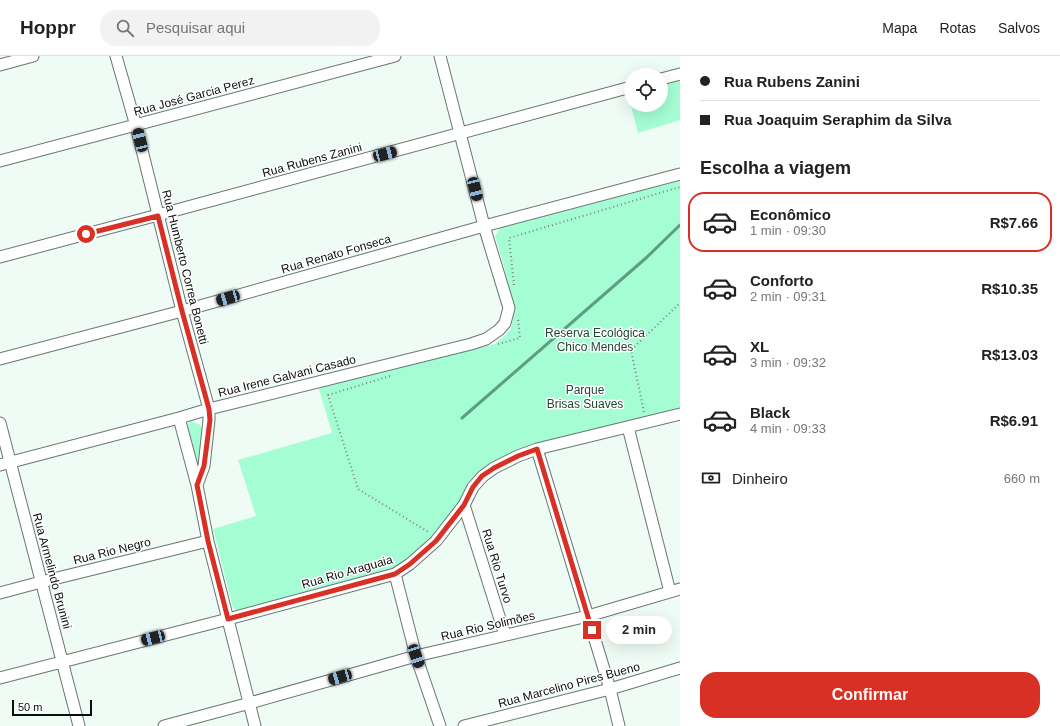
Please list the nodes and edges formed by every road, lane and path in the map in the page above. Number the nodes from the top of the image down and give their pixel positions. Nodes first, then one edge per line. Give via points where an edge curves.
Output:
1 (33, 56) edge
2 (116, 56) edge
3 (395, 56) edge
4 (440, 56) edge
5 (0, 65) edge
6 (680, 74) edge
7 (668, 77) edge
8 (624, 89) edge
9 (136, 126) junction
10 (460, 133) junction
11 (0, 161) edge
12 (680, 174) edge
13 (680, 187) edge
14 (158, 216) junction
15 (484, 226) junction
16 (0, 257) edge
17 (515, 292) dead end
18 (680, 303) edge
19 (182, 311) junction
20 (517, 315) dead end
21 (498, 344) dead end
22 (0, 359) edge
23 (394, 375) dead end
24 (209, 409) junction
25 (644, 411) dead end
26 (680, 414) edge
27 (179, 418) junction
28 (0, 423) edge
29 (628, 427) junction
30 (537, 449) junction
31 (5, 464) edge
32 (197, 485) junction
33 (464, 505) junction
34 (433, 534) dead end
35 (208, 541) junction
36 (395, 574) junction
37 (41, 582) junction
38 (675, 590) edge
39 (0, 593) edge
40 (588, 616) junction
41 (228, 619) junction
42 (505, 635) junction
43 (416, 656) junction
44 (63, 662) junction
45 (680, 668) edge
46 (0, 678) edge
47 (610, 689) junction
48 (250, 703) junction
49 (79, 726) edge
50 (164, 726) edge
51 (255, 726) edge
52 (440, 726) edge
53 (464, 726) edge
54 (619, 726) edge

1 - 5 street
2 - 9 street, Rua Humberto Correa Bonetti
3 - 9 street, Rua José Garcia Perez
4 - 10 street
6 - 7 street
8 - 10 street, Rua Rubens Zanini
9 - 11 street, Rua José Garcia Perez
9 - 14 street, Rua Humberto Correa Bonetti
10 - 14 street, Rua Rubens Zanini
10 - 15 street
12 - 15 street, Rua Renato Fonseca
13 - 17 path via 509,238
14 - 16 street, Rua Rubens Zanini
14 - 19 street, Rua Humberto Correa Bonetti
15 - 19 street, Rua Renato Fonseca
15 - 24 street, Rua Irene Galvani Casado via 509,308 505,323 486,339
18 - 25 path via 631,350
19 - 22 street, Rua Renato Fonseca
19 - 24 street, Rua Humberto Correa Bonetti
20 - 21 path via 520,338
23 - 34 path via 328,395 358,489
24 - 27 street, Rua Irene Galvani Casado
24 - 32 street, Rua Humberto Correa Bonetti via 204,466
26 - 29 street, Rua Rio Araguaia
27 - 31 street, Rua Irene Galvani Casado
27 - 32 street
28 - 31 street, Rua Armelindo Brunini
29 - 30 street, Rua Rio Araguaia
29 - 38 street
30 - 33 street, Rua Rio Araguaia via 518,456 482,476
30 - 40 street
31 - 37 street, Rua Armelindo Brunini
32 - 35 street
33 - 36 street, Rua Rio Araguaia via 436,541
33 - 42 street, Rua Rio Turvo
35 - 37 street, Rua Rio Negro
35 - 41 street
36 - 41 street, Rua Rio Araguaia
36 - 43 street
37 - 39 street, Rua Rio Negro
37 - 44 street, Rua Armelindo Brunini
38 - 40 street, Rua Rio Solimões
40 - 42 street, Rua Rio Solimões
40 - 47 street
41 - 44 street, Rua Rio Araguaia
41 - 48 street
42 - 43 street, Rua Rio Solimões
43 - 48 street, Rua Rio Solimões
43 - 52 street
44 - 46 street, Rua Rio Araguaia
44 - 49 street, Rua Armelindo Brunini
45 - 47 street, Rua Marcelino Pires Bueno
47 - 53 street, Rua Marcelino Pires Bueno
47 - 54 street
48 - 50 street, Rua Rio Solimões
48 - 51 street

